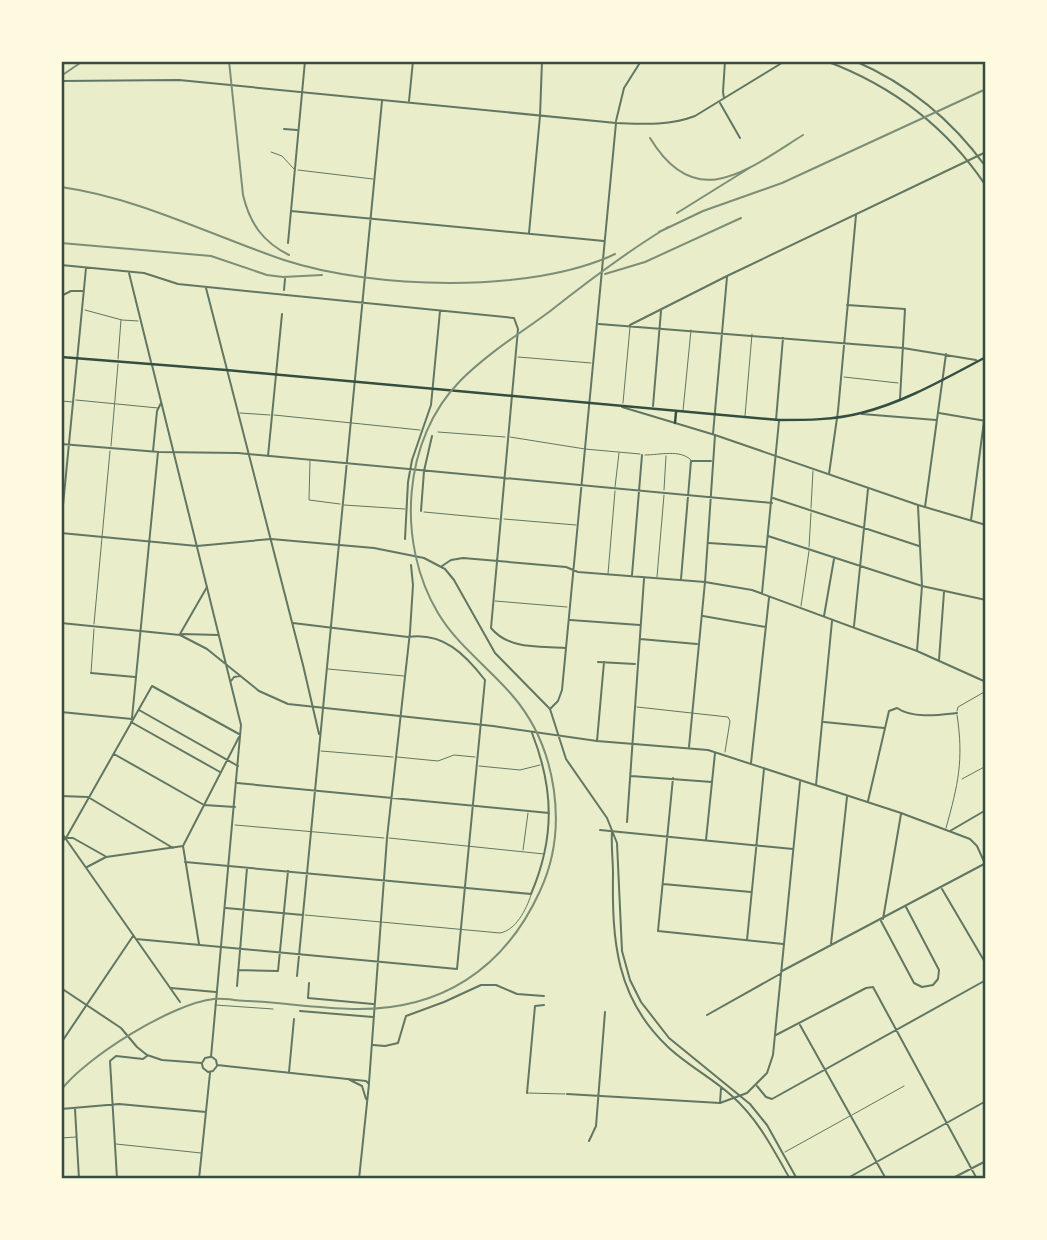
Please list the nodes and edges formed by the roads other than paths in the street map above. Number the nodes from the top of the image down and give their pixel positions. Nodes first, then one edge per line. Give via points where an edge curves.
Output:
1 (306, 61) edge
2 (413, 61) edge
3 (542, 61) edge
4 (641, 61) edge
5 (726, 61) edge
6 (785, 61) edge
7 (825, 61) edge
8 (855, 61) edge
9 (61, 81) edge
10 (302, 92) junction
11 (724, 99) junction
12 (382, 100) junction
13 (719, 102) junction
14 (408, 103) junction
15 (540, 116) junction
16 (616, 123) junction
17 (284, 129) dead end
18 (298, 130) junction
19 (740, 138) dead end
20 (271, 152) dead end
21 (986, 152) edge
22 (986, 167) edge
23 (295, 170) junction
24 (374, 179) junction
25 (986, 186) edge
26 (291, 211) junction
27 (856, 214) junction
28 (371, 219) junction
29 (528, 234) junction
30 (605, 241) junction
31 (288, 243) dead end
32 (61, 265) edge
33 (86, 267) junction
34 (129, 271) junction
35 (727, 276) junction
36 (285, 279) dead end
37 (205, 287) junction
38 (284, 290) dead end
39 (84, 291) junction
40 (61, 296) edge
41 (362, 303) junction
42 (847, 305) junction
43 (82, 309) junction
44 (440, 310) junction
45 (661, 310) junction
46 (282, 314) dead end
47 (121, 320) junction
48 (142, 321) junction
49 (598, 324) junction
50 (630, 325) junction
51 (659, 327) junction
52 (691, 330) junction
53 (722, 332) junction
54 (752, 334) junction
55 (783, 337) junction
56 (843, 342) junction
57 (903, 348) junction
58 (946, 353) junction
59 (516, 356) junction
60 (61, 357) edge
61 (986, 357) edge
62 (77, 359) junction
63 (978, 361) junction
64 (118, 362) junction
65 (594, 364) junction
66 (152, 365) junction
67 (226, 370) junction
68 (276, 375) junction
69 (840, 377) junction
70 (942, 380) junction
71 (354, 382) junction
72 (901, 383) junction
73 (432, 390) junction
74 (512, 397) junction
75 (900, 400) junction
76 (61, 401) edge
77 (74, 401) junction
78 (162, 402) junction
79 (115, 404) junction
80 (590, 404) junction
81 (622, 407) junction
82 (158, 408) junction
83 (652, 410) junction
84 (676, 412) junction
85 (683, 412) junction
86 (938, 413) junction
87 (238, 414) junction
88 (860, 414) junction
89 (272, 415) junction
90 (714, 415) junction
91 (745, 417) junction
92 (835, 418) junction
93 (661, 419) junction
94 (777, 420) junction
95 (937, 421) junction
96 (985, 421) edge
97 (351, 423) junction
98 (675, 423) junction
99 (423, 430) junction
100 (438, 432) dead end
101 (714, 434) junction
102 (432, 436) dead end
103 (509, 437) junction
104 (61, 444) edge
105 (69, 445) junction
106 (111, 448) junction
107 (585, 449) junction
108 (153, 451) junction
109 (619, 451) junction
110 (159, 452) junction
111 (173, 452) junction
112 (642, 454) junction
113 (666, 454) junction
114 (775, 455) junction
115 (248, 456) junction
116 (267, 457) junction
117 (310, 461) junction
118 (691, 461) junction
119 (712, 461) junction
120 (348, 464) junction
121 (410, 469) junction
122 (814, 469) junction
123 (424, 471) junction
124 (829, 474) junction
125 (505, 478) junction
126 (582, 486) junction
127 (868, 488) junction
128 (615, 490) junction
129 (63, 492) edge
130 (639, 492) junction
131 (664, 494) junction
132 (688, 496) junction
133 (772, 498) junction
134 (711, 499) junction
135 (772, 503) junction
136 (344, 505) junction
137 (918, 505) junction
138 (925, 507) junction
139 (405, 509) junction
140 (421, 511) joint
141 (811, 511) junction
142 (500, 519) junction
143 (971, 520) junction
144 (578, 525) junction
145 (986, 525) edge
146 (61, 526) edge
147 (864, 528) junction
148 (61, 533) edge
149 (768, 536) junction
150 (103, 538) junction
151 (271, 539) junction
152 (405, 539) dead end
153 (149, 542) junction
154 (708, 542) junction
155 (339, 545) junction
156 (919, 546) junction
157 (197, 547) junction
158 (767, 547) junction
159 (809, 550) junction
160 (834, 558) junction
161 (497, 560) junction
162 (411, 565) dead end
163 (442, 566) junction
164 (860, 566) junction
165 (574, 571) junction
166 (608, 575) junction
167 (632, 576) junction
168 (644, 577) junction
169 (657, 578) junction
170 (681, 580) junction
171 (705, 582) junction
172 (207, 586) junction
173 (922, 586) junction
174 (944, 591) junction
175 (762, 593) junction
176 (769, 597) junction
177 (986, 600) edge
178 (493, 601) junction
179 (570, 607) junction
180 (801, 608) junction
181 (702, 616) junction
182 (824, 617) junction
183 (569, 620) junction
184 (832, 620) junction
185 (61, 623) edge
186 (292, 623) junction
187 (640, 625) junction
188 (94, 626) junction
189 (330, 627) junction
190 (766, 627) junction
191 (854, 628) junction
192 (141, 630) junction
193 (180, 635) junction
194 (219, 635) junction
195 (408, 637) junction
196 (639, 639) junction
197 (699, 644) junction
198 (565, 648) junction
199 (917, 651) junction
200 (939, 661) junction
201 (598, 662) dead end
202 (604, 662) junction
203 (226, 663) junction
204 (637, 664) junction
205 (326, 668) junction
206 (91, 673) joint
207 (240, 676) junction
208 (405, 676) junction
209 (137, 677) junction
210 (230, 682) junction
211 (986, 682) edge
212 (986, 691) edge
213 (634, 706) junction
214 (314, 708) junction
215 (323, 709) junction
216 (550, 709) junction
217 (138, 710) junction
218 (61, 712) edge
219 (692, 713) junction
220 (957, 713) junction
221 (401, 717) junction
222 (131, 721) junction
223 (822, 722) junction
224 (481, 725) junction
225 (885, 728) junction
226 (531, 731) junction
227 (241, 734) junction
228 (559, 736) junction
229 (320, 740) junction
230 (597, 741) junction
231 (631, 743) junction
232 (689, 748) junction
233 (318, 751) junction
234 (715, 752) junction
235 (113, 753) junction
236 (724, 754) junction
237 (397, 757) junction
238 (477, 757) junction
239 (228, 760) junction
240 (543, 764) junction
241 (751, 764) junction
242 (477, 765) junction
243 (238, 766) junction
244 (986, 766) edge
245 (764, 768) junction
246 (221, 772) junction
247 (630, 776) junction
248 (673, 778) junction
249 (800, 780) junction
250 (960, 780) junction
251 (712, 782) junction
252 (237, 783) junction
253 (816, 785) junction
254 (314, 790) junction
255 (61, 796) edge
256 (847, 796) junction
257 (89, 797) junction
258 (392, 798) junction
259 (868, 802) junction
260 (204, 805) junction
261 (473, 806) junction
262 (235, 807) junction
263 (986, 810) edge
264 (528, 811) junction
265 (549, 813) junction
266 (901, 813) junction
267 (627, 822) dead end
268 (233, 825) junction
269 (600, 830) dead end
270 (612, 830) junction
271 (948, 831) junction
272 (61, 832) edge
273 (311, 832) junction
274 (667, 835) junction
275 (66, 838) junction
276 (387, 838) junction
277 (706, 840) junction
278 (61, 842) edge
279 (183, 846) junction
280 (757, 846) junction
281 (173, 848) junction
282 (469, 848) junction
283 (793, 849) junction
284 (523, 853) junction
285 (544, 854) junction
286 (106, 857) junction
287 (185, 862) junction
288 (985, 864) edge
289 (229, 865) junction
290 (86, 867) junction
291 (247, 867) junction
292 (288, 871) junction
293 (307, 873) junction
294 (384, 880) junction
295 (662, 884) junction
296 (941, 887) junction
297 (465, 888) junction
298 (752, 892) junction
299 (531, 894) junction
300 (906, 906) junction
301 (225, 908) junction
302 (244, 910) junction
303 (284, 913) junction
304 (303, 915) junction
305 (882, 919) junction
306 (381, 922) junction
307 (461, 929) junction
308 (133, 935) junction
309 (136, 939) junction
310 (747, 940) junction
311 (784, 944) junction
312 (199, 945) junction
313 (832, 946) junction
314 (221, 947) junction
315 (240, 949) junction
316 (280, 953) junction
317 (299, 955) junction
318 (377, 962) junction
319 (986, 964) edge
320 (238, 970) junction
321 (781, 972) junction
322 (297, 976) dead end
323 (986, 980) edge
324 (309, 983) dead end
325 (237, 986) dead end
326 (61, 988) edge
327 (170, 988) junction
328 (216, 993) junction
329 (544, 996) dead end
330 (180, 1002) dead end
331 (87, 1004) junction
332 (215, 1004) junction
333 (375, 1004) junction
334 (544, 1005) dead end
335 (273, 1009) dead end
336 (300, 1011) dead end
337 (605, 1012) dead end
338 (707, 1015) dead end
339 (374, 1017) junction
340 (294, 1019) dead end
341 (799, 1024) junction
342 (897, 1030) junction
343 (775, 1036) junction
344 (61, 1043) edge
345 (372, 1045) junction
346 (148, 1055) junction
347 (211, 1057) junction
348 (202, 1063) junction
349 (217, 1065) junction
350 (824, 1070) junction
351 (210, 1072) junction
352 (289, 1072) junction
353 (344, 1078) junction
354 (369, 1084) junction
355 (756, 1084) junction
356 (904, 1086) dead end
357 (721, 1087) junction
358 (527, 1093) joint
359 (567, 1094) joint
360 (598, 1096) junction
361 (742, 1096) junction
362 (735, 1099) junction
363 (986, 1101) edge
364 (367, 1102) junction
365 (720, 1103) junction
366 (114, 1105) junction
367 (75, 1108) junction
368 (61, 1110) edge
369 (206, 1112) junction
370 (850, 1116) junction
371 (946, 1123) junction
372 (77, 1137) junction
373 (61, 1139) edge
374 (589, 1141) dead end
375 (116, 1144) junction
376 (202, 1153) junction
377 (783, 1153) junction
378 (986, 1161) edge
379 (876, 1162) junction
380 (971, 1168) junction
381 (79, 1179) edge
382 (117, 1179) edge
383 (199, 1179) edge
384 (359, 1179) edge
385 (790, 1179) edge
386 (797, 1179) edge
387 (846, 1179) edge
388 (886, 1179) edge
389 (951, 1179) edge
390 (977, 1179) edge

1 - 10 street
2 - 14 street
3 - 15 street
4 - 16 street via 624,88
5 - 11 street
6 - 11 street
7 - 25 street via 879,84 923,114 954,143
8 - 22 street via 893,80 933,109
9 - 10 street via 179,80
10 - 12 street
10 - 18 street
11 - 13 street
12 - 14 street
12 - 24 street
13 - 16 street via 679,121
13 - 19 street
14 - 15 street
15 - 16 street
15 - 29 street
16 - 30 street
17 - 18 street
18 - 23 street
20 - 23 street
21 - 27 street
23 - 24 street
23 - 26 street
24 - 28 street
26 - 28 street
26 - 31 street
27 - 35 street
27 - 42 street
28 - 29 street
28 - 41 street
29 - 30 street
30 - 49 street
32 - 33 street
33 - 34 street
33 - 39 street
34 - 37 street
34 - 48 street
35 - 45 street
35 - 53 street
36 - 38 street
37 - 41 street
37 - 67 street
39 - 40 street
39 - 43 street
41 - 44 street
41 - 71 street
42 - 56 street
42 - 57 street via 905,309
43 - 47 street
43 - 62 street
44 - 59 street via 510,316 519,329
44 - 73 street
45 - 50 street
45 - 51 street
46 - 68 street
47 - 48 street
47 - 64 street
48 - 66 street
49 - 50 street
49 - 65 street
50 - 51 street
50 - 81 street
51 - 52 street
51 - 83 street
52 - 53 street
52 - 85 street
53 - 54 street
53 - 90 street
54 - 55 street
54 - 91 street
55 - 56 street
55 - 94 street
56 - 57 street
56 - 69 street
57 - 58 street
57 - 72 street
58 - 63 street
58 - 70 street
59 - 65 street
59 - 74 street
60 - 62 main road
61 - 63 main road
62 - 64 main road
62 - 77 street
63 - 70 main road
64 - 66 main road
64 - 79 street
65 - 80 street
66 - 67 main road
66 - 78 street
67 - 68 main road
67 - 87 street
68 - 71 main road
68 - 89 street
69 - 72 street
69 - 92 street
70 - 75 main road
70 - 86 street
71 - 73 main road
71 - 97 street
72 - 75 street
73 - 74 main road
73 - 99 street
74 - 80 main road
74 - 103 street
75 - 88 main road
76 - 77 street
77 - 79 street
77 - 105 street
78 - 82 street
78 - 111 street
79 - 82 street
79 - 106 street
80 - 81 main road
80 - 107 street
81 - 83 main road
81 - 93 street
82 - 108 street
83 - 84 main road
83 - 93 street
84 - 85 main road
84 - 98 main road
85 - 90 main road
86 - 95 street
86 - 96 street
87 - 89 street
87 - 115 street
88 - 92 main road
88 - 95 street
89 - 97 street
89 - 116 street
90 - 91 main road
90 - 101 street
91 - 94 main road
92 - 94 main road
92 - 124 street
93 - 98 street
94 - 114 street
95 - 138 street
96 - 143 street
97 - 99 street
97 - 120 street
98 - 101 street
99 - 121 street
100 - 103 street
101 - 114 street
101 - 119 street
102 - 123 street
103 - 107 street
103 - 125 street
104 - 105 street
105 - 106 street
105 - 129 street
106 - 108 street
106 - 150 street
107 - 109 street
107 - 126 street
108 - 110 street
109 - 112 street
109 - 128 street
110 - 111 street
110 - 153 street
111 - 115 street
111 - 157 street
112 - 113 street
112 - 130 street
113 - 118 street via 688,456
113 - 131 street
114 - 122 street
114 - 133 street
115 - 116 street
115 - 151 street
116 - 117 street
117 - 120 street
117 - 136 street via 310,500
118 - 119 street
118 - 132 street
119 - 134 street
120 - 121 street
120 - 136 street
121 - 123 street
121 - 139 street
122 - 124 street
122 - 141 street
123 - 125 street
123 - 140 street
124 - 127 street
125 - 126 street
125 - 142 street
126 - 128 street
126 - 144 street
127 - 137 street
127 - 147 street
128 - 130 street
128 - 166 street
129 - 146 street
130 - 131 street
130 - 167 street
131 - 132 street
131 - 169 street
132 - 134 street
132 - 170 street
133 - 135 street
133 - 141 street
134 - 135 street
134 - 154 street
135 - 149 street
136 - 139 street
136 - 155 street
137 - 138 street
137 - 156 street
138 - 143 street
139 - 152 street
140 - 142 street
141 - 147 street
141 - 159 street
142 - 144 street
142 - 161 street
143 - 145 street
144 - 165 street
147 - 156 street
147 - 164 street
148 - 150 street
149 - 158 street
149 - 159 street
150 - 153 street
150 - 188 street
151 - 155 street
151 - 157 street
151 - 186 street
153 - 157 street
153 - 192 street
154 - 158 street
154 - 171 street
155 - 163 street via 405,553
155 - 189 street
156 - 173 street
157 - 172 street
158 - 175 street
159 - 160 street
159 - 180 street
160 - 164 street
160 - 182 street
161 - 163 street via 459,558
161 - 165 street
161 - 178 street
162 - 195 street
163 - 216 street via 495,653
164 - 173 street
164 - 191 street
165 - 166 street
165 - 179 street
166 - 167 street
167 - 168 street
168 - 169 street
168 - 187 street
169 - 170 street
170 - 171 street
171 - 175 street
171 - 181 street
172 - 193 street
172 - 194 street
173 - 174 street
173 - 199 street
174 - 177 street
174 - 200 street
175 - 176 street
176 - 180 street
176 - 190 street
178 - 179 street
178 - 198 street via 491,628 505,641
179 - 183 street
180 - 182 street
181 - 190 street
181 - 197 street
182 - 184 street
183 - 187 street
183 - 198 street
184 - 191 street
184 - 223 street
185 - 188 street
186 - 189 street
186 - 214 street
187 - 196 street
188 - 192 street
188 - 206 street
189 - 195 street
189 - 205 street
190 - 241 street
191 - 199 street
192 - 193 street
192 - 209 street
193 - 194 street
193 - 203 street
194 - 203 street
195 - 208 street
195 - 224 street via 429,636 450,644 485,680
196 - 197 street
196 - 204 street
197 - 219 street
198 - 216 street via 561,696
199 - 200 street
200 - 211 street
201 - 202 street
202 - 204 street
202 - 230 street
203 - 207 street
203 - 210 street
204 - 213 street
205 - 208 street
205 - 215 street
206 - 209 street
207 - 210 street
207 - 214 street via 278,701
208 - 221 street
209 - 222 street
210 - 227 street
212 - 220 street via 958,707
213 - 219 street
213 - 231 street
214 - 215 street
214 - 229 street
215 - 221 street
215 - 229 street
216 - 228 street
217 - 222 street
217 - 227 street via 152,687
217 - 239 street
218 - 222 street
219 - 232 street
219 - 236 street via 729,717
220 - 225 street via 927,715 897,708 889,711
220 - 250 street
221 - 224 street
221 - 237 street
222 - 235 street
222 - 246 street
223 - 225 street
223 - 253 street
224 - 226 street
224 - 238 street
225 - 259 street
226 - 228 street
226 - 240 street
227 - 239 street
227 - 243 street
228 - 230 street
228 - 270 street via 566,760
229 - 233 street
230 - 231 street
231 - 232 street
231 - 247 street
232 - 234 street
233 - 237 street
233 - 254 street
234 - 236 street
234 - 251 street
235 - 257 street
235 - 260 street
236 - 241 street
237 - 238 street via 438,761 454,755
237 - 258 street
238 - 242 street
239 - 243 street
239 - 246 street
240 - 242 street via 520,770
240 - 265 street
241 - 245 street
242 - 261 street
243 - 252 street
244 - 250 street
245 - 249 street
245 - 280 street
246 - 260 street
247 - 248 street
247 - 267 street
248 - 251 street
248 - 274 street
249 - 253 street
249 - 283 street
250 - 271 street
251 - 277 street
252 - 254 street
252 - 262 street
253 - 256 street
254 - 258 street
254 - 273 street
255 - 257 street
256 - 259 street
256 - 313 street
257 - 275 street
257 - 281 street
258 - 261 street
258 - 276 street
259 - 266 street
260 - 262 street
260 - 279 street
261 - 264 street
261 - 282 street
262 - 268 street
263 - 271 street
264 - 265 street
264 - 284 street
265 - 285 street
266 - 271 street
266 - 305 street
268 - 273 street
268 - 289 street
269 - 270 street
270 - 274 street
270 - 357 street via 613,930 626,987 661,1040
270 - 361 street via 617,843 620,940 634,989 669,1038
271 - 288 street via 974,843
272 - 275 street
273 - 276 street
273 - 293 street
274 - 277 street
274 - 295 street
275 - 278 street
275 - 286 street
275 - 290 street
276 - 282 street
276 - 294 street
277 - 280 street
279 - 281 street
279 - 287 street
280 - 283 street
280 - 298 street
281 - 286 street
282 - 284 street
282 - 297 street
283 - 311 street
284 - 285 street
285 - 299 street
286 - 290 street
287 - 289 street
287 - 312 street
288 - 296 street
289 - 291 street
289 - 301 street
290 - 308 street
291 - 292 street
291 - 302 street
292 - 293 street
292 - 303 street
293 - 294 street
293 - 304 street
294 - 297 street
294 - 306 street
295 - 298 street
295 - 310 street via 658,931
296 - 300 street
296 - 319 street
297 - 299 street
297 - 307 street
298 - 310 street
299 - 307 street via 509,931
300 - 305 street
300 - 305 street via 939,970 933,985 914,983
301 - 302 street
301 - 314 street
302 - 303 street
302 - 315 street
303 - 304 street
303 - 316 street
304 - 306 street
304 - 317 street
305 - 313 street
306 - 307 street
306 - 318 street
307 - 318 street via 455,970
308 - 309 street
308 - 331 street
309 - 312 street
309 - 327 street
310 - 311 street
311 - 321 street
312 - 314 street
313 - 321 street
314 - 315 street
314 - 328 street
315 - 316 street
315 - 320 street
316 - 317 street
316 - 320 street via 278,972
317 - 318 street
317 - 322 street
318 - 333 street
320 - 325 street
321 - 338 street
321 - 343 street
323 - 342 street
324 - 333 street via 308,998
326 - 331 street
327 - 328 street
327 - 330 street
328 - 332 street
329 - 345 street via 517,994 496,985 475,987 406,1016 398,1044
331 - 344 street
331 - 346 street via 124,1030
332 - 335 street
332 - 347 street
333 - 339 street
334 - 358 street via 535,1006
336 - 339 street
337 - 360 street
339 - 345 street
340 - 352 street
341 - 342 street via 871,986
341 - 343 street
341 - 350 street
342 - 350 street
342 - 371 street
343 - 355 street via 769,1069
345 - 354 street
346 - 348 street
346 - 366 street via 143,1059 113,1057
347 - 348 street
347 - 349 street
348 - 351 street
349 - 351 street
349 - 352 street
350 - 355 street via 772,1098
350 - 370 street
351 - 369 street
352 - 353 street
353 - 354 street
353 - 364 street via 362,1086
354 - 364 street
355 - 361 street
356 - 370 street
357 - 362 street
357 - 365 street
358 - 359 street
359 - 360 street
360 - 365 street
360 - 374 street via 596,1126
361 - 362 street
361 - 377 street
362 - 365 street
362 - 385 street via 762,1130
363 - 371 street
364 - 384 street
366 - 367 street
366 - 369 street
366 - 375 street
367 - 368 street
367 - 372 street
369 - 376 street
370 - 377 street
370 - 379 street
371 - 379 street
371 - 380 street
372 - 373 street
372 - 381 street
375 - 376 street
375 - 382 street
376 - 383 street
377 - 386 street
378 - 380 street
379 - 387 street
379 - 388 street
380 - 389 street
380 - 390 street

